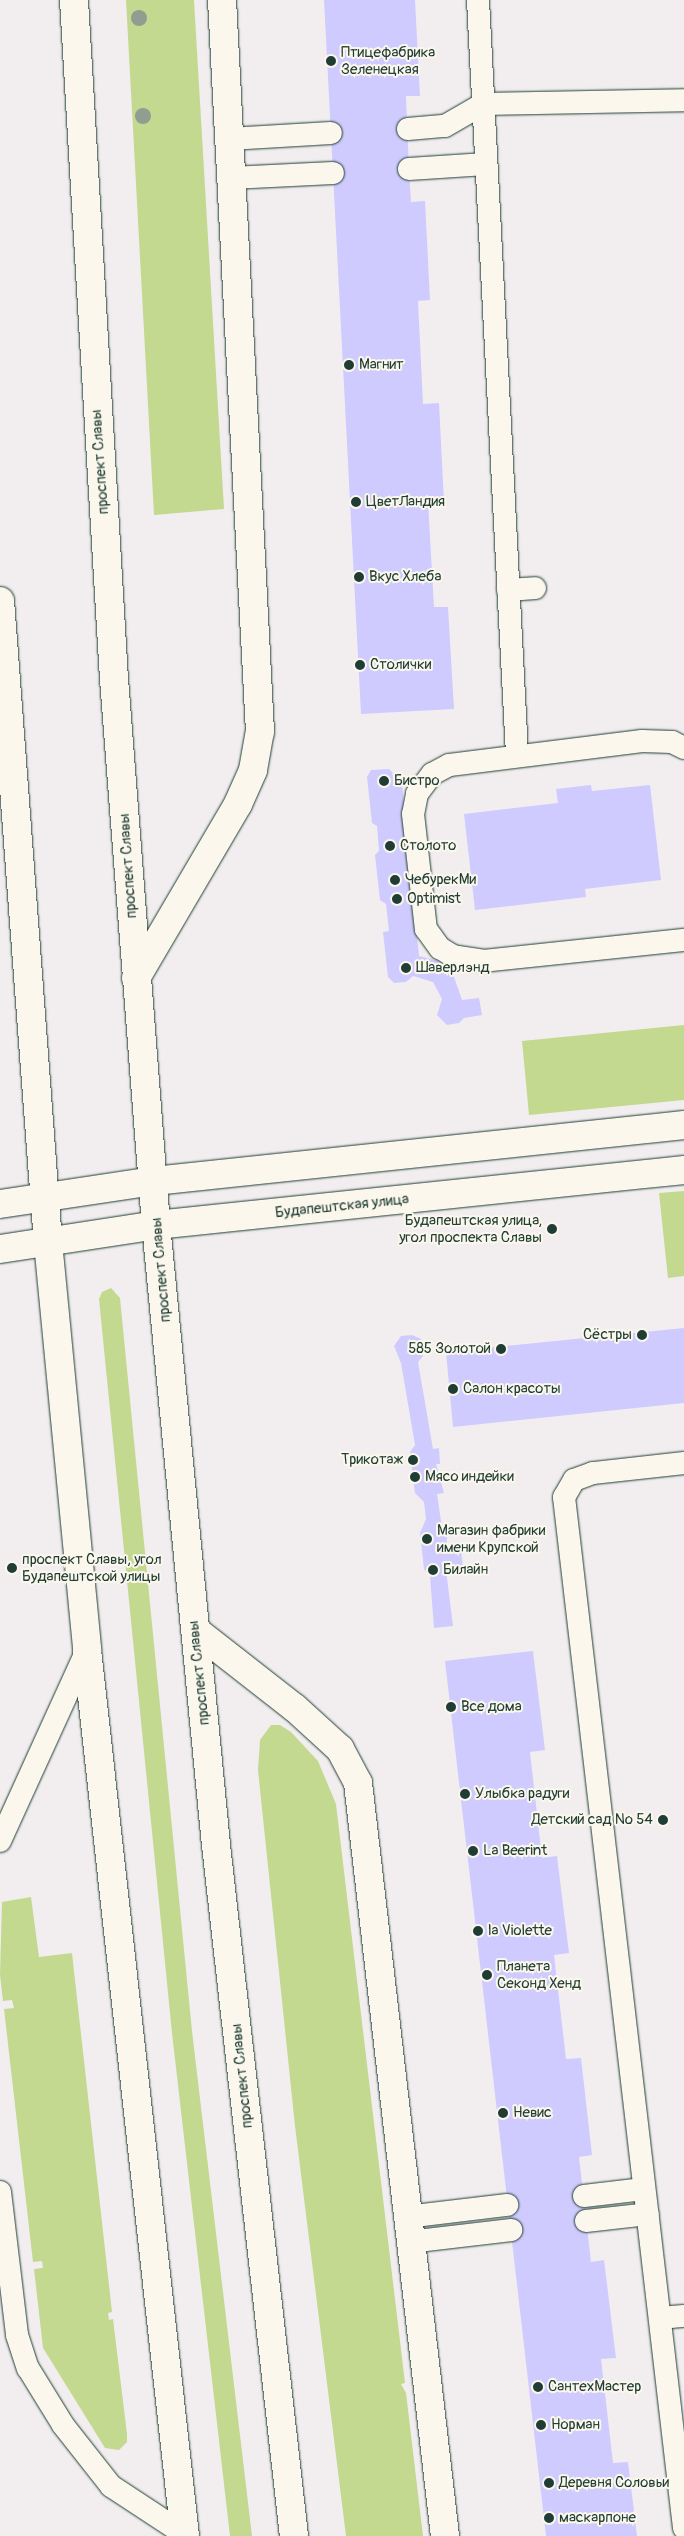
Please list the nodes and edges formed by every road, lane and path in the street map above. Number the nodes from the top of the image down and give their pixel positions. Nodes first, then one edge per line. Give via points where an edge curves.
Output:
1 (74, 0) edge
2 (222, 0) edge
3 (478, 0) edge
4 (684, 100) edge
5 (483, 104) junction
6 (408, 129) dead end
7 (331, 134) dead end
8 (229, 139) junction
9 (486, 164) junction
10 (409, 169) dead end
11 (333, 173) dead end
12 (231, 178) junction
13 (535, 588) dead end
14 (508, 590) junction
15 (0, 601) edge
16 (684, 748) edge
17 (517, 755) junction
18 (7, 777) edge
19 (684, 940) edge
20 (136, 978) junction
21 (684, 1125) edge
22 (684, 1170) edge
23 (154, 1182) junction
24 (44, 1196) junction
25 (0, 1204) edge
26 (156, 1225) junction
27 (48, 1242) junction
28 (0, 1249) edge
29 (684, 1464) edge
30 (194, 1630) junction
31 (87, 1650) junction
32 (0, 1840) edge
33 (644, 2189) junction
34 (0, 2192) edge
35 (584, 2196) dead end
36 (507, 2205) dead end
37 (648, 2214) junction
38 (586, 2221) dead end
39 (408, 2230) junction
40 (511, 2230) dead end
41 (684, 2316) edge
42 (660, 2318) junction
43 (9, 2335) edge
44 (684, 2528) edge
45 (179, 2535) edge
46 (294, 2536) edge
47 (444, 2536) edge

1 - 20 main road, проспект Славы via 112,649
2 - 8 main road
3 - 5 lane
4 - 5 lane
5 - 6 lane via 445,126
5 - 9 lane
7 - 8 lane
8 - 12 main road
9 - 10 lane
9 - 14 lane
11 - 12 lane
12 - 20 main road via 260,732 253,770 238,804
13 - 14 lane
14 - 17 lane
15 - 18 main road
16 - 17 lane via 672,742 642,741
17 - 19 lane via 449,765 432,774 417,794 412,814 426,929 440,948 467,960 483,962
18 - 24 main road
20 - 23 main road, проспект Славы
21 - 23 main road
22 - 26 main road, Будапештская улица
23 - 24 main road
23 - 26 main road, проспект Славы
24 - 25 main road
24 - 27 main road
26 - 27 main road, Будапештская улица
26 - 30 main road, проспект Славы
27 - 28 main road, Будапештская улица
27 - 31 main road
29 - 33 lane via 593,1473 574,1480 564,1497
30 - 39 main road via 296,1708 340,1749 356,1775
30 - 46 main road, проспект Славы
31 - 32 lane
31 - 45 main road
33 - 35 lane
33 - 37 lane
34 - 43 lane
36 - 39 lane
37 - 38 lane
37 - 42 lane
39 - 40 lane
39 - 47 main road
41 - 42 lane
42 - 44 lane
43 - 45 lane via 63,2426 111,2486

